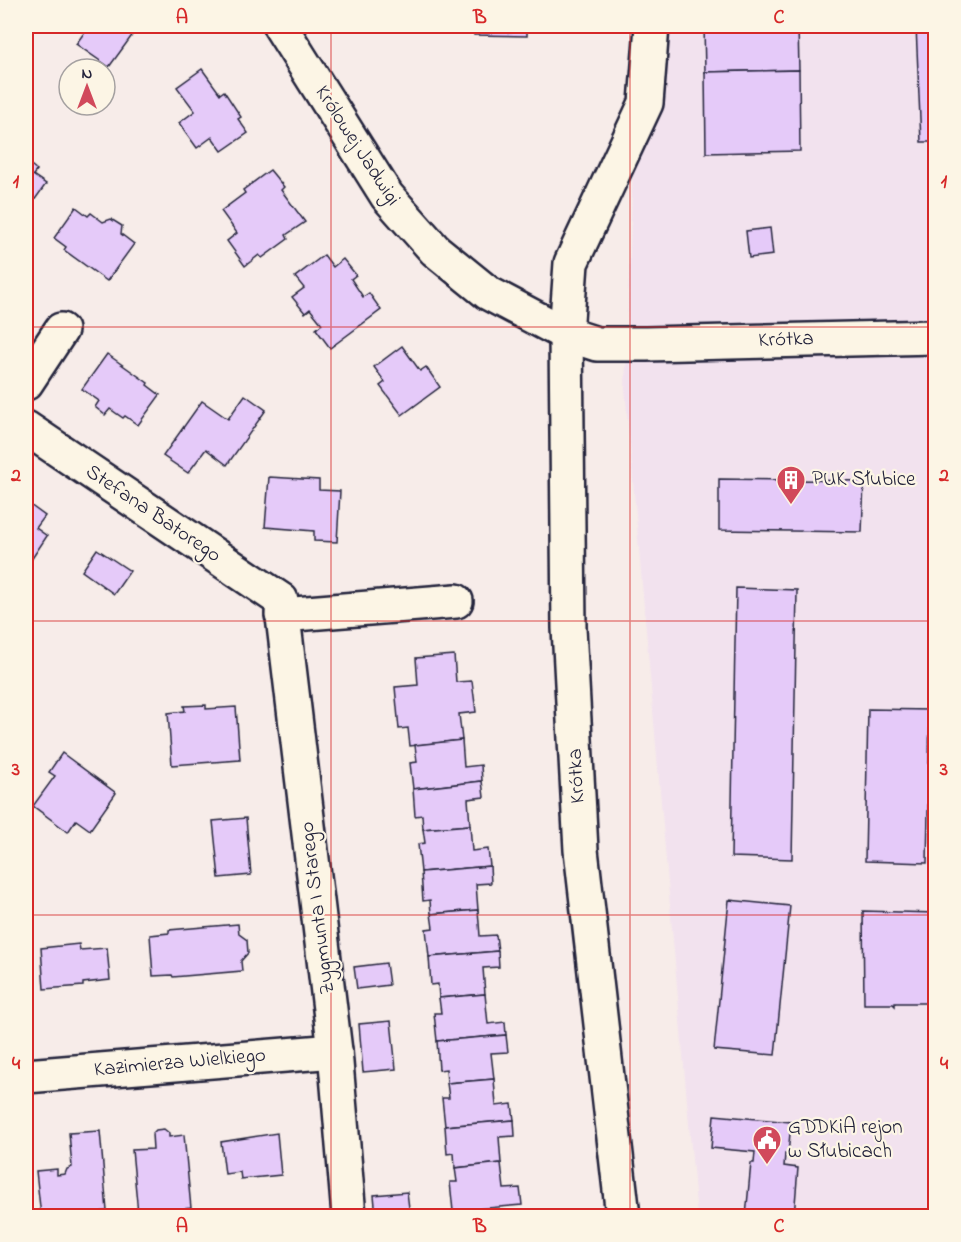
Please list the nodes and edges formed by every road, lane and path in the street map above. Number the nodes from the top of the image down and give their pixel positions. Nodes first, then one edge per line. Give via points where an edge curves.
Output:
1 (280, 26) edge
2 (652, 26) edge
3 (61, 330) dead end
4 (566, 334) junction
5 (936, 337) edge
6 (26, 382) edge
7 (26, 428) edge
8 (456, 601) dead end
9 (281, 608) junction
10 (335, 1051) junction
11 (26, 1076) edge
12 (350, 1216) edge
13 (623, 1216) edge

1 - 4 street, Królowej Jadwigi via 387,196 435,250 488,293
2 - 4 street, Krótka via 646,103 571,263
3 - 6 street
4 - 5 street, Krótka via 597,344
4 - 13 street, Krótka via 569,628 581,850
7 - 9 street, Stefana Batorego
8 - 9 street
9 - 10 street, Zygmunta I Starego
10 - 11 street, Kazimierza Wielkiego
10 - 12 street, Zygmunta I Starego

